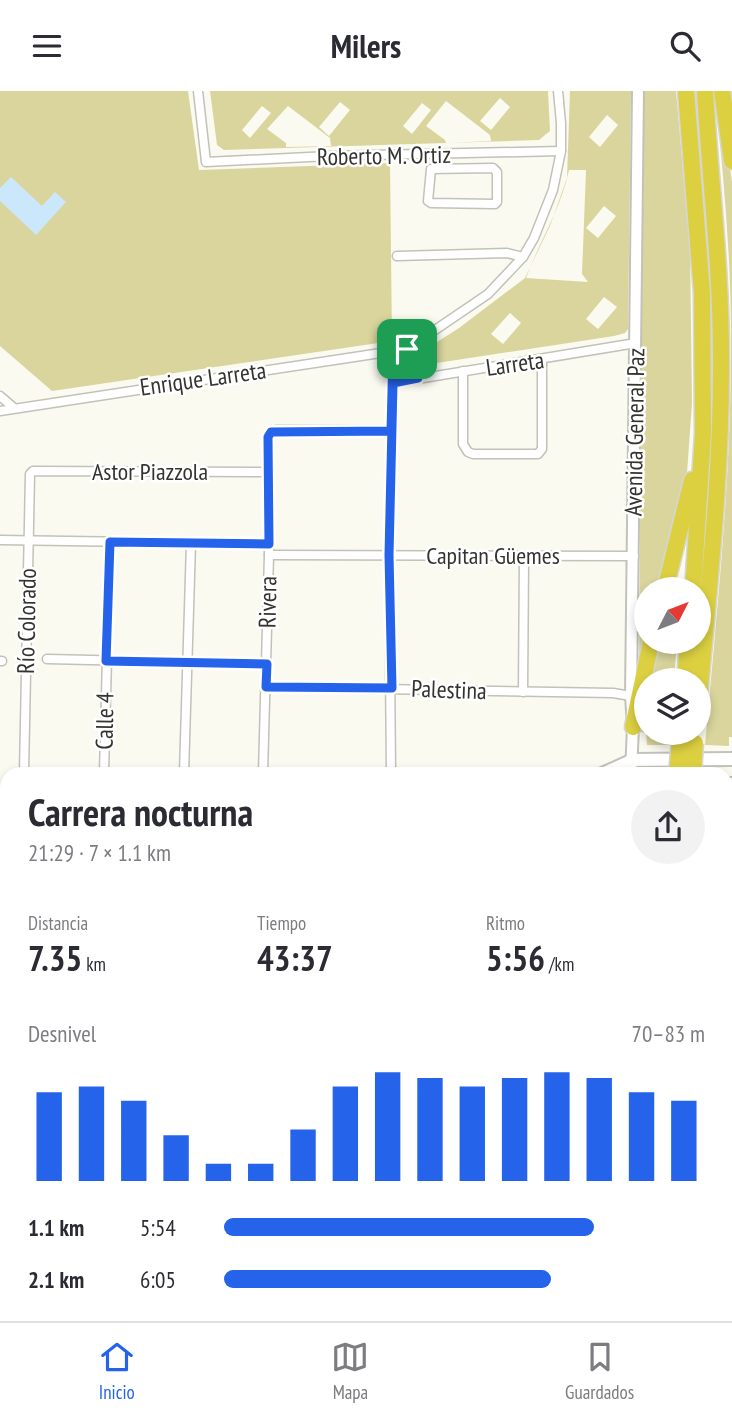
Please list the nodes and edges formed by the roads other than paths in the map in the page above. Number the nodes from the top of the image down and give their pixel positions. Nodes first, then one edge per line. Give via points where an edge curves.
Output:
1 (198, 91) edge
2 (558, 91) edge
3 (638, 91) edge
4 (686, 91) edge
5 (705, 91) edge
6 (722, 91) edge
7 (561, 151) junction
8 (464, 154) junction
9 (732, 161) edge
10 (463, 169) junction
11 (397, 255) dead end
12 (523, 257) junction
13 (636, 343) junction
14 (407, 349) junction
15 (393, 352) junction
16 (542, 360) junction
17 (463, 371) junction
18 (418, 378) junction
19 (393, 383) junction
20 (0, 396) edge
21 (14, 408) junction
22 (0, 411) edge
23 (391, 431) junction
24 (702, 433) junction
25 (33, 471) joint
26 (268, 472) junction
27 (0, 540) edge
28 (29, 540) junction
29 (110, 542) junction
30 (191, 543) junction
31 (269, 544) junction
32 (269, 555) junction
33 (389, 555) junction
34 (634, 556) junction
35 (524, 557) junction
36 (669, 577) edge
37 (694, 577) edge
38 (648, 655) edge
39 (47, 659) dead end
40 (106, 661) junction
41 (187, 663) junction
42 (267, 664) junction
43 (702, 668) edge
44 (266, 687) junction
45 (392, 688) junction
46 (523, 692) junction
47 (631, 696) junction
48 (633, 727) junction
49 (686, 745) edge
50 (689, 745) edge
51 (732, 759) edge
52 (24, 767) edge
53 (104, 767) edge
54 (184, 767) edge
55 (263, 767) edge
56 (391, 767) edge
57 (631, 767) edge
58 (679, 767) edge
59 (692, 767) edge

1 - 8 street, Roberto M. Ortiz via 206,162
2 - 7 street
3 - 13 street, Avenida General Paz
4 - 24 highway via 702,293
5 - 43 highway via 718,243 721,359
6 - 9 highway
7 - 8 street, Roberto M. Ortiz
7 - 12 street via 550,199
8 - 10 street
10 - 10 street via 495,169 498,201 428,201 430,170
11 - 12 street via 507,253
12 - 14 street via 488,294
13 - 16 street, Larreta
13 - 34 street, Avenida General Paz
14 - 15 street, Enrique Larreta
14 - 18 street via 406,365
15 - 19 street
15 - 21 street, Enrique Larreta
16 - 17 street, Larreta
16 - 17 street via 542,449 538,454 468,452 463,443
17 - 18 street, Larreta
18 - 19 street, Larreta
19 - 23 street
20 - 21 street
21 - 22 street, Enrique Larreta
23 - 26 street, Rivera via 271,432
23 - 33 street
24 - 36 highway
24 - 37 highway
25 - 26 street, Astor Piazzola
25 - 28 street, Río Colorado via 28,477
26 - 31 street, Rivera
27 - 28 street
28 - 29 street
28 - 52 street, Río Colorado
29 - 30 street
29 - 40 street, Calle 4
30 - 31 street
30 - 41 street
31 - 32 street, Rivera
32 - 33 street, Capitan Güemes
32 - 42 street, Rivera
33 - 35 street, Capitan Güemes
33 - 45 street
34 - 35 street, Capitan Güemes
34 - 47 street, Avenida General Paz
35 - 46 street
38 - 48 highway
39 - 40 street
40 - 41 street
40 - 53 street, Calle 4
41 - 42 street
41 - 54 street
42 - 44 street, Rivera
44 - 45 street, Palestina
44 - 55 street, Rivera
45 - 46 street, Palestina
45 - 56 street
46 - 47 street, Palestina
47 - 48 street, Avenida General Paz
48 - 57 street, Avenida General Paz
49 - 58 highway, bridge
50 - 59 highway, bridge
51 - 57 main road

